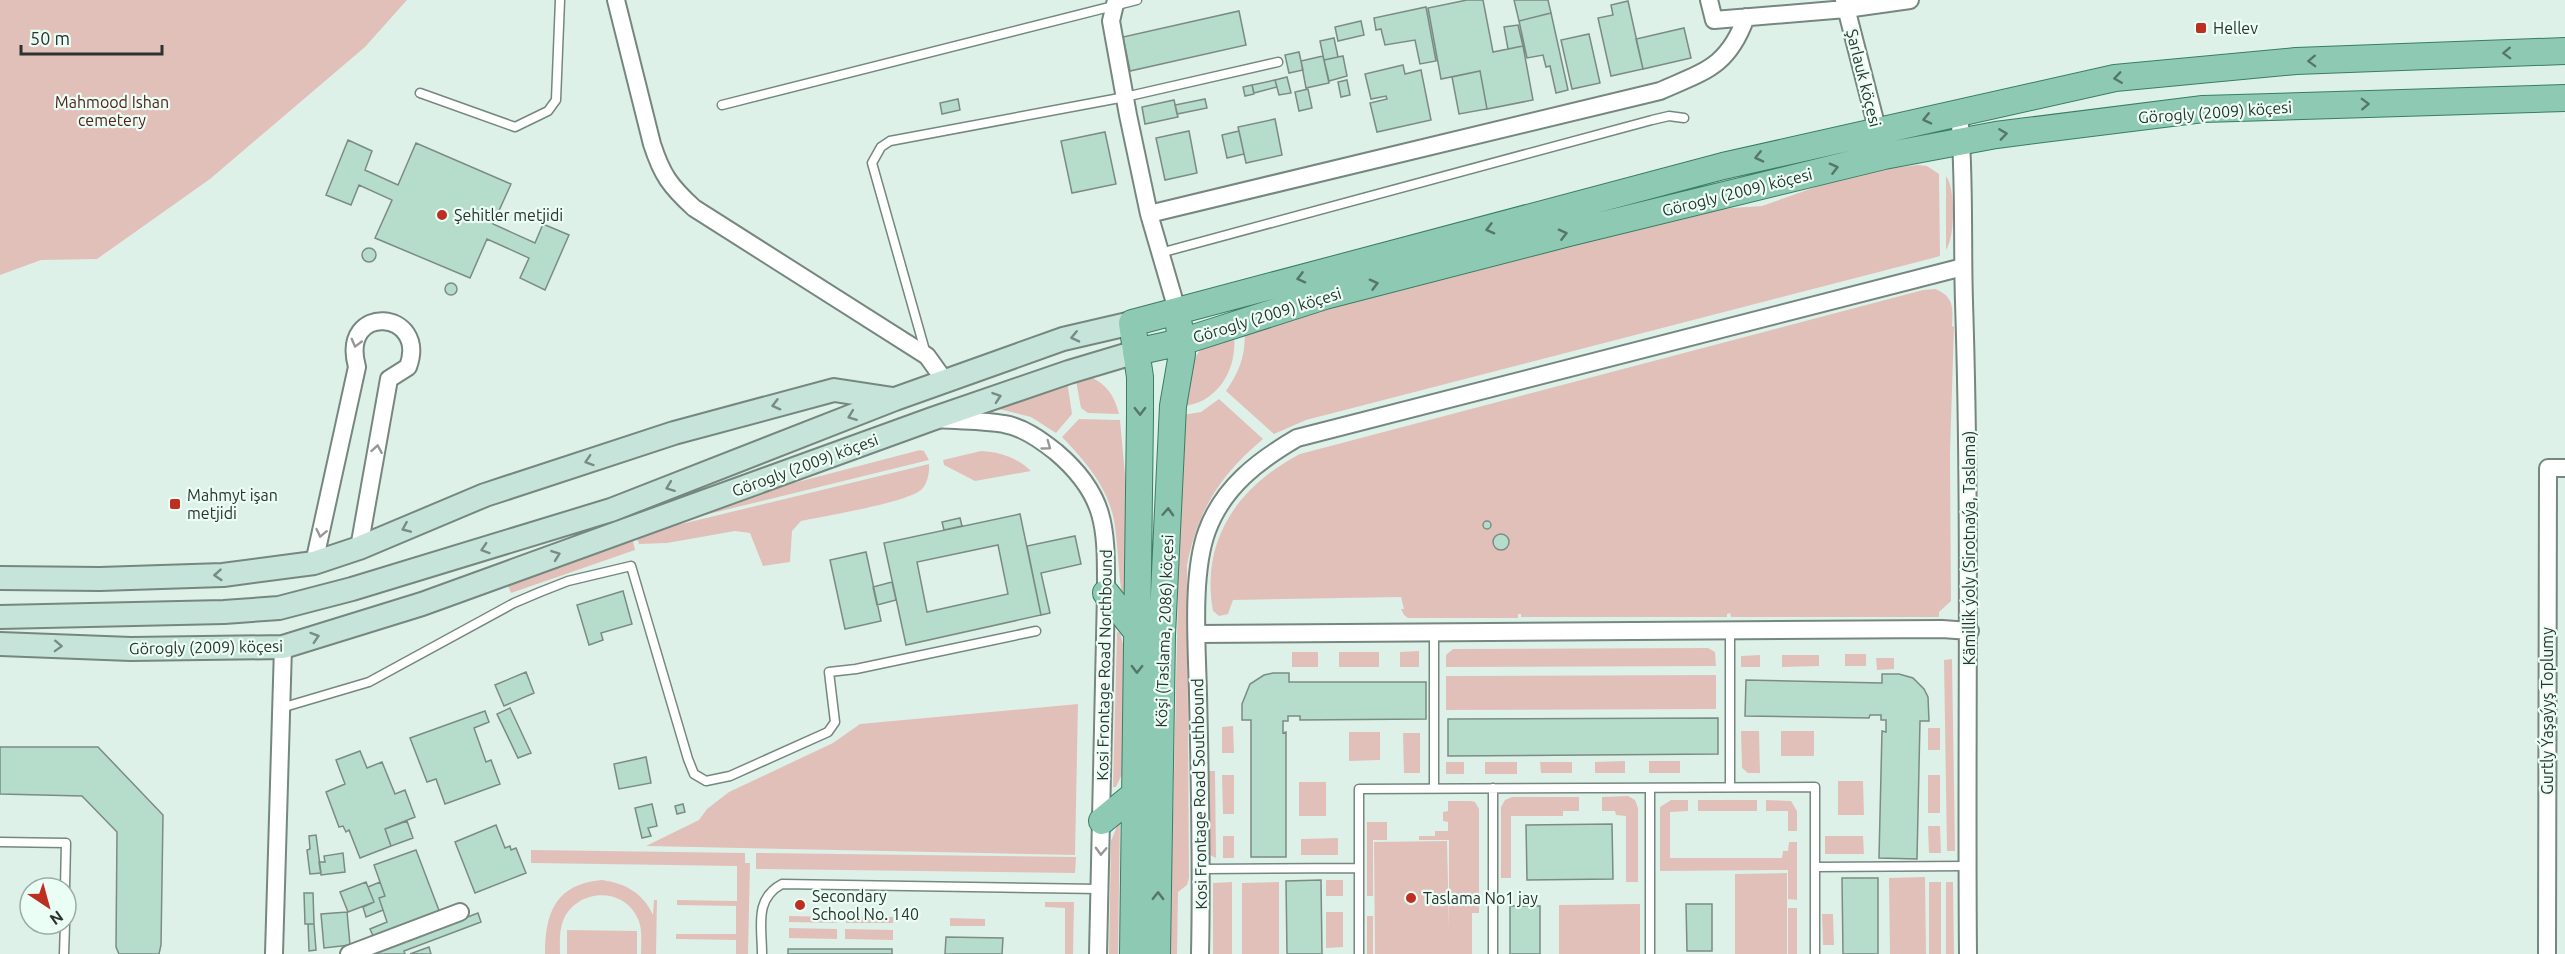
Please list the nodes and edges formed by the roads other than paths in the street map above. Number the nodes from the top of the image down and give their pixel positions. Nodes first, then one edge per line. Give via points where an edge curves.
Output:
1 (560, 0) edge
2 (616, 0) edge
3 (1137, 0) edge
4 (1709, 0) edge
5 (1910, 0) edge
6 (1115, 3) edge
7 (1845, 5) edge
8 (1746, 17) junction
9 (2565, 51) edge
10 (1278, 62) dead end
11 (420, 93) dead end
12 (1125, 97) junction
13 (2565, 98) edge
14 (722, 105) dead end
15 (1959, 112) junction
16 (1684, 118) dead end
17 (1878, 130) junction
18 (1962, 141) junction
19 (1884, 156) junction
20 (1149, 214) junction
21 (1160, 253) junction
22 (1963, 267) junction
23 (1177, 310) junction
24 (1132, 323) junction
25 (1181, 342) junction
26 (1136, 352) junction
27 (927, 356) junction
28 (945, 381) junction
29 (895, 399) junction
30 (932, 419) junction
31 (2565, 468) edge
32 (359, 548) junction
33 (314, 563) junction
34 (0, 578) edge
35 (1106, 593) junction
36 (0, 617) edge
37 (1036, 631) dead end
38 (1970, 631) junction
39 (1730, 632) junction
40 (1137, 633) junction
41 (1434, 633) junction
42 (1197, 634) junction
43 (0, 644) edge
44 (283, 647) junction
45 (280, 708) junction
46 (1730, 787) junction
47 (1434, 788) junction
48 (1493, 788) junction
49 (1650, 788) junction
50 (1135, 794) junction
51 (1102, 821) junction
52 (0, 842) edge
53 (1968, 866) junction
54 (1815, 867) junction
55 (1359, 868) junction
56 (1202, 869) junction
57 (65, 876) edge
58 (1100, 889) junction
59 (460, 912) dead end
60 (65, 936) edge
61 (64, 954) edge
62 (274, 954) edge
63 (349, 954) edge
64 (762, 954) edge
65 (1098, 954) edge
66 (1133, 954) edge
67 (1157, 954) edge
68 (1200, 954) edge
69 (1359, 954) edge
70 (1493, 954) edge
71 (1650, 954) edge
72 (1815, 954) edge
73 (1968, 954) edge
74 (2547, 954) edge

1 - 11 lane via 556,100 548,111 515,127
2 - 27 street via 652,144 672,188 694,208
3 - 6 lane
4 - 8 street via 1714,20
5 - 7 street
6 - 12 street via 1111,21
6 - 14 lane
7 - 8 street
7 - 17 street, Şarlauk köçesi
8 - 20 street via 1740,35 1716,65 1660,91
9 -> 15 main road, Görogly (2009) köçesi via 2296,61 2115,78
10 - 12 lane
12 - 20 street
12 - 27 lane via 890,141 881,147 872,164
18 -> 13 main road, Görogly (2009) köçesi via 2203,109
15 -> 17 main road, Görogly (2009) köçesi
15 - 18 street, Kämillik ýoly (Sirotnaýa, Taslama)
16 - 21 lane via 1652,120
17 - 19 street, Şarlauk köçesi
17 -> 23 main road, Görogly (2009) köçesi via 1723,166
18 - 19 main road, Görogly (2009) köçesi
18 - 22 street, Kämillik ýoly (Sirotnaýa, Taslama)
25 -> 19 main road, Görogly (2009) köçesi via 1337,293
20 - 21 street
21 - 23 street
22 - 38 street, Kämillik ýoly (Sirotnaýa, Taslama)
22 - 42 street, Kosi Frontage Road Southbound via 1298,438 1245,474 1229,492 1208,528 1202,552
23 - 24 main road, Görogly (2009) köçesi
23 - 25 main road, Köşi (Taslama, 2086) köçesi
24 - 26 main road, Köşi (Taslama, 2086) köçesi
24 -> 28 main road, Görogly (2009) köçesi via 1063,339
25 - 26 main road, Görogly (2009) köçesi
67 -> 25 main road, Köşi (Taslama, 2086) köçesi via 1162,635 1173,406
30 -> 26 main road, Görogly (2009) köçesi
26 -> 40 main road, Köşi (Taslama, 2086) köçesi via 1140,415
27 - 28 street
28 - 29 main road, Görogly (2009) köçesi
29 -> 32 main road via 834,390 674,433 485,495
29 -> 36 main road, Görogly (2009) köçesi via 611,510 279,608
30 -> 35 street, Kosi Frontage Road Northbound via 1004,424 1027,433 1072,466 1098,503 1106,538
44 -> 30 main road, Görogly (2009) köçesi via 422,604
31 - 74 street, Gurtly Ýaşaýyş Toplumy via 2548,468
32 - 33 main road
32 -> 33 street via 389,379 408,367 412,350 400,326 384,320 365,327 355,342 357,367
33 -> 34 main road via 223,575
35 - 40 main road
35 - 51 street, Kosi Frontage Road Northbound
37 - 45 lane via 829,672 835,722 828,732 730,776 706,781 694,774 688,759 631,566 540,592 369,682
38 - 39 street
38 - 53 street, Kämillik ýoly (Sirotnaýa, Taslama)
39 - 41 street
39 - 46 lane
40 -> 50 main road, Köşi (Taslama, 2086) köçesi
41 - 42 street
41 - 47 lane
42 - 56 street, Kosi Frontage Road Southbound
43 -> 44 main road, Görogly (2009) köçesi via 132,649
44 - 45 street
45 - 62 street
46 - 49 lane
46 - 54 lane via 1815,787
47 - 48 lane
47 - 55 lane via 1359,789
48 - 49 lane
48 - 70 lane
49 - 71 lane
50 - 51 main road
50 - 66 main road, Köşi (Taslama, 2086) köçesi
51 -> 58 street, Kosi Frontage Road Northbound
52 - 57 lane via 66,843
53 - 54 lane
53 - 73 street, Kämillik ýoly (Sirotnaýa, Taslama)
54 - 72 lane
55 - 56 lane
55 - 69 lane
56 - 68 street, Kosi Frontage Road Southbound
58 - 64 lane via 782,884 765,896 762,905
58 - 65 street, Kosi Frontage Road Northbound
59 - 63 street
60 - 61 lane

